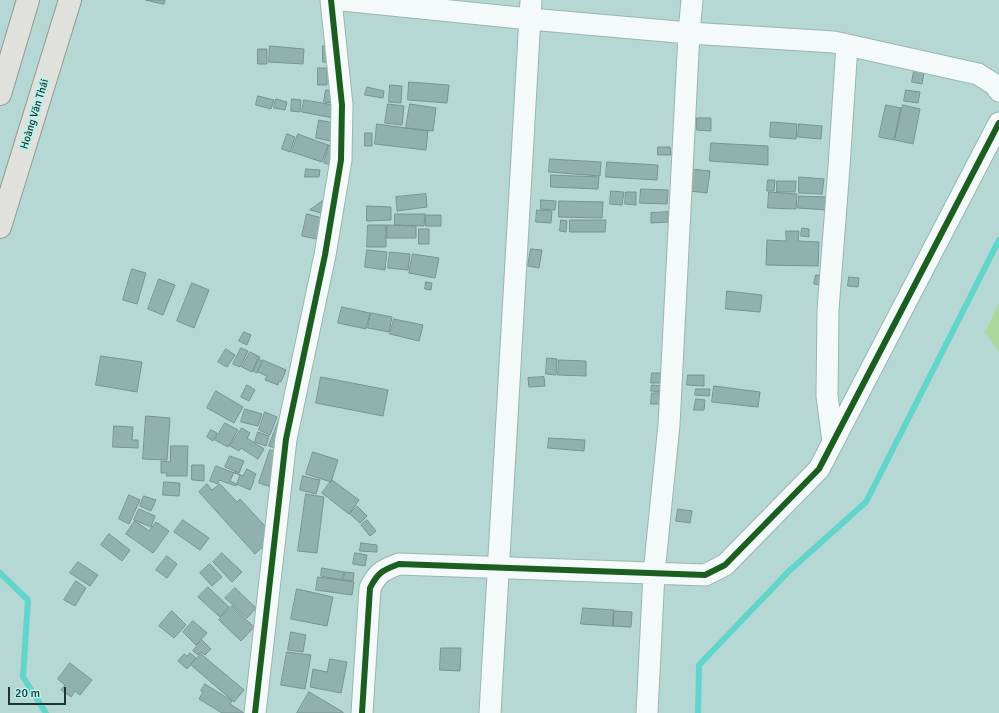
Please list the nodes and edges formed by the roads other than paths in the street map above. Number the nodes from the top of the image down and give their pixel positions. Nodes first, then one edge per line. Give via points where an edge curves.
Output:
1 (28, 0) edge
2 (70, 0) edge
3 (331, 0) edge
4 (342, 0) edge
5 (692, 0) edge
6 (530, 9) edge
7 (689, 33) junction
8 (847, 45) junction
9 (999, 91) edge
10 (0, 94) edge
11 (999, 123) edge
12 (0, 227) edge
13 (833, 441) junction
14 (498, 568) junction
15 (654, 574) junction
16 (255, 713) edge
17 (362, 713) edge
18 (490, 713) edge
19 (647, 713) edge

1 - 10 main road
2 - 12 main road, Hoàng Văn Thái
3 - 16 street via 342,105 341,160 325,255 286,439
4 - 6 street
5 - 7 street
6 - 7 street
6 - 14 street
7 - 8 street via 834,42
7 - 15 street via 669,425
8 - 9 street via 978,74 995,85
8 - 13 street via 828,310 827,396
11 - 13 street
13 - 15 street via 819,469 725,565 706,576
14 - 15 street
14 - 17 street via 399,564 384,570 375,578 370,588
14 - 18 street
15 - 19 street

